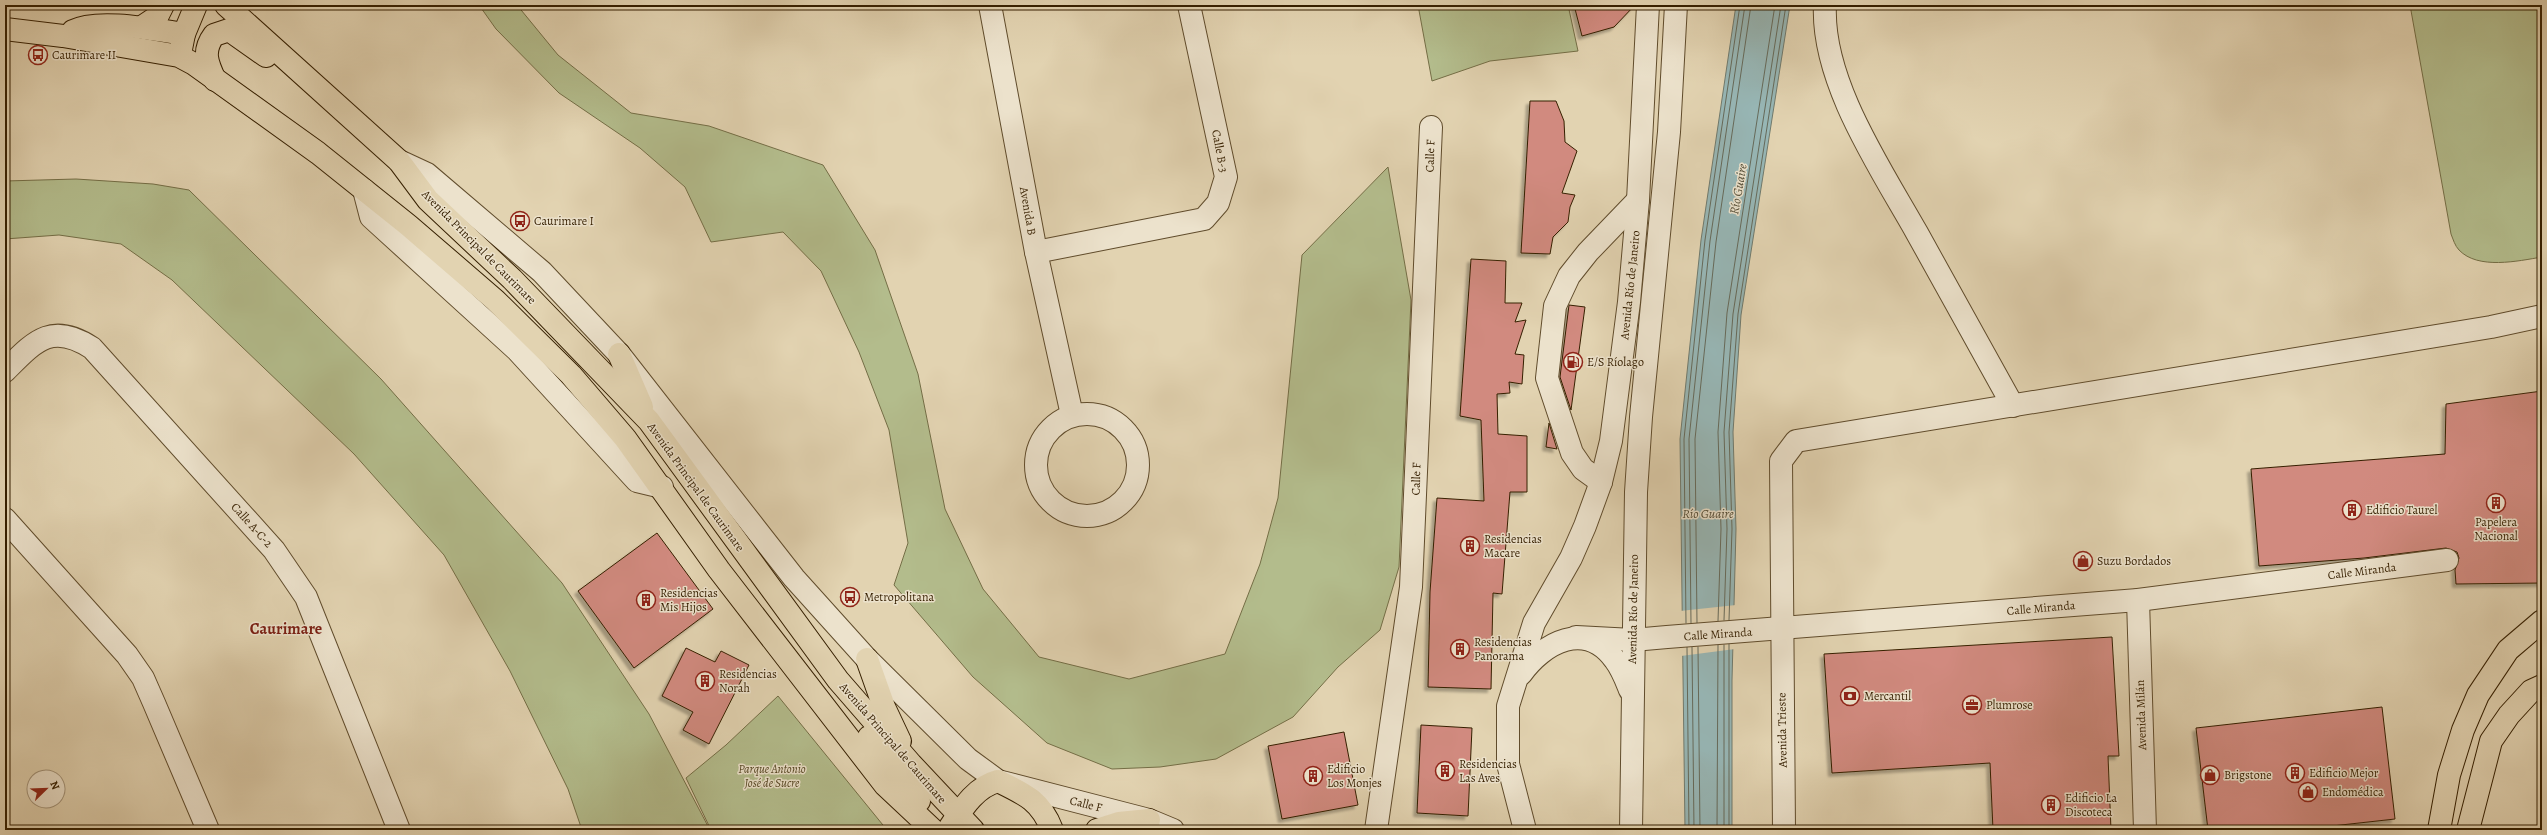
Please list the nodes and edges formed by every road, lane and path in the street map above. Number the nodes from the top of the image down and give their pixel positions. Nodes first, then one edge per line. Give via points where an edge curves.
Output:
1 (163, 5) edge
2 (196, 5) edge
3 (226, 5) edge
4 (990, 5) edge
5 (1189, 5) edge
6 (1648, 5) edge
7 (1676, 5) edge
8 (1825, 5) edge
9 (142, 27) junction
10 (5, 29) edge
11 (184, 34) junction
12 (63, 36) junction
13 (179, 56) junction
14 (215, 80) junction
15 (320, 90) junction
16 (1431, 127) dead end
17 (399, 161) junction
18 (1638, 200) junction
19 (1036, 252) junction
20 (2542, 316) edge
21 (620, 354) junction
22 (5, 371) edge
23 (2013, 406) junction
24 (1072, 415) junction
25 (649, 421) junction
26 (1601, 482) junction
27 (5, 519) edge
28 (2447, 560) dead end
29 (764, 582) junction
30 (2138, 600) junction
31 (2542, 621) edge
32 (1776, 629) junction
33 (1576, 637) junction
34 (1633, 640) junction
35 (867, 659) junction
36 (1514, 685) junction
37 (2542, 686) edge
38 (1632, 695) junction
39 (910, 764) junction
40 (998, 781) junction
41 (1149, 820) junction
42 (959, 825) edge
43 (208, 830) edge
44 (399, 830) edge
45 (933, 830) edge
46 (938, 830) edge
47 (1052, 830) edge
48 (1097, 830) edge
49 (1173, 830) edge
50 (1376, 830) edge
51 (1525, 830) edge
52 (1631, 830) edge
53 (1784, 830) edge
54 (2145, 830) edge
55 (2439, 830) edge
56 (2468, 830) edge

1 - 9 main road via 157,17
2 - 11 main road
3 - 15 main road, Avenida Principal de Caurimare
4 - 19 street, Avenida B
5 - 19 street, Calle B-3 via 1226,177 1218,203 1204,219
6 - 18 street, Avenida Río de Janeiro
7 - 34 street, Avenida Río de Janeiro via 1669,132 1641,417
8 - 23 street via 1833,67 1861,133
9 - 11 main road
9 - 12 main road via 84,26
10 - 12 main road
11 - 13 main road
12 - 13 main road
13 - 14 main road
14 - 15 main road via 206,60 206,51 214,35 229,30 267,57 295,82
14 - 45 main road via 318,153 408,225 494,300 572,375 625,438 719,570 885,785
15 - 17 main road, Avenida Principal de Caurimare
16 - 50 street, Calle F via 1412,586
17 - 21 street, Avenida Principal de Caurimare via 427,174 542,272
17 - 25 main road, Avenida Principal de Caurimare via 428,200 512,279
18 - 26 street, Avenida Río de Janeiro via 1622,361 1611,441
18 - 26 street via 1588,252 1569,276 1555,306 1547,378 1572,453 1583,469
19 - 24 street, Avenida B
20 - 23 street, Avenida Trieste via 2491,327
21 - 25 main road
21 - 35 street, Avenida Principal de Caurimare via 794,578
22 - 44 street, Calle A-C-2 via 35,342 53,336 75,337 86,344 274,550 306,597
23 - 32 street, Avenida Trieste via 1796,441 1781,461
24 - 24 street via 1055,424 1043,437 1036,454 1040,488 1053,504 1064,511 1088,517 1108,513 1128,496 1137,480 1139,463 1135,446 1123,429 1110,418 1095,413
25 - 29 main road, Avenida Principal de Caurimare
26 - 36 street, Avenida Río de Janeiro via 1571,558 1534,623
27 - 43 street via 127,655 143,678
28 - 30 street, Calle Miranda
29 - 39 main road, Avenida Principal de Caurimare via 838,680
29 - 46 main road via 767,605 929,813
30 - 32 street, Calle Miranda
30 - 54 street, Avenida Milán
31 - 55 main road via 2508,650 2478,695 2463,730 2449,775
32 - 34 street, Calle Miranda
32 - 53 street, Avenida Trieste
33 - 34 street, Calle Miranda
33 - 36 street, Calle Miranda via 1564,639 1542,651 1529,662
33 - 38 street via 1594,643 1615,659
34 - 38 street, Avenida Río de Janeiro
35 - 39 main road via 884,707
35 - 40 street, Avenida Principal de Caurimare via 940,733 968,759
36 - 51 street, Avenida Río de Janeiro via 1508,706 1508,764
37 - 56 main road via 2531,691 2509,715 2491,741
38 - 52 street, Avenida Río de Janeiro
39 - 42 main road, Avenida Principal de Caurimare
40 - 41 street, Calle F
40 - 42 main road via 979,790
40 - 47 main road via 1034,801 1043,810
41 - 48 main road via 1119,823
41 - 49 street, Calle F

